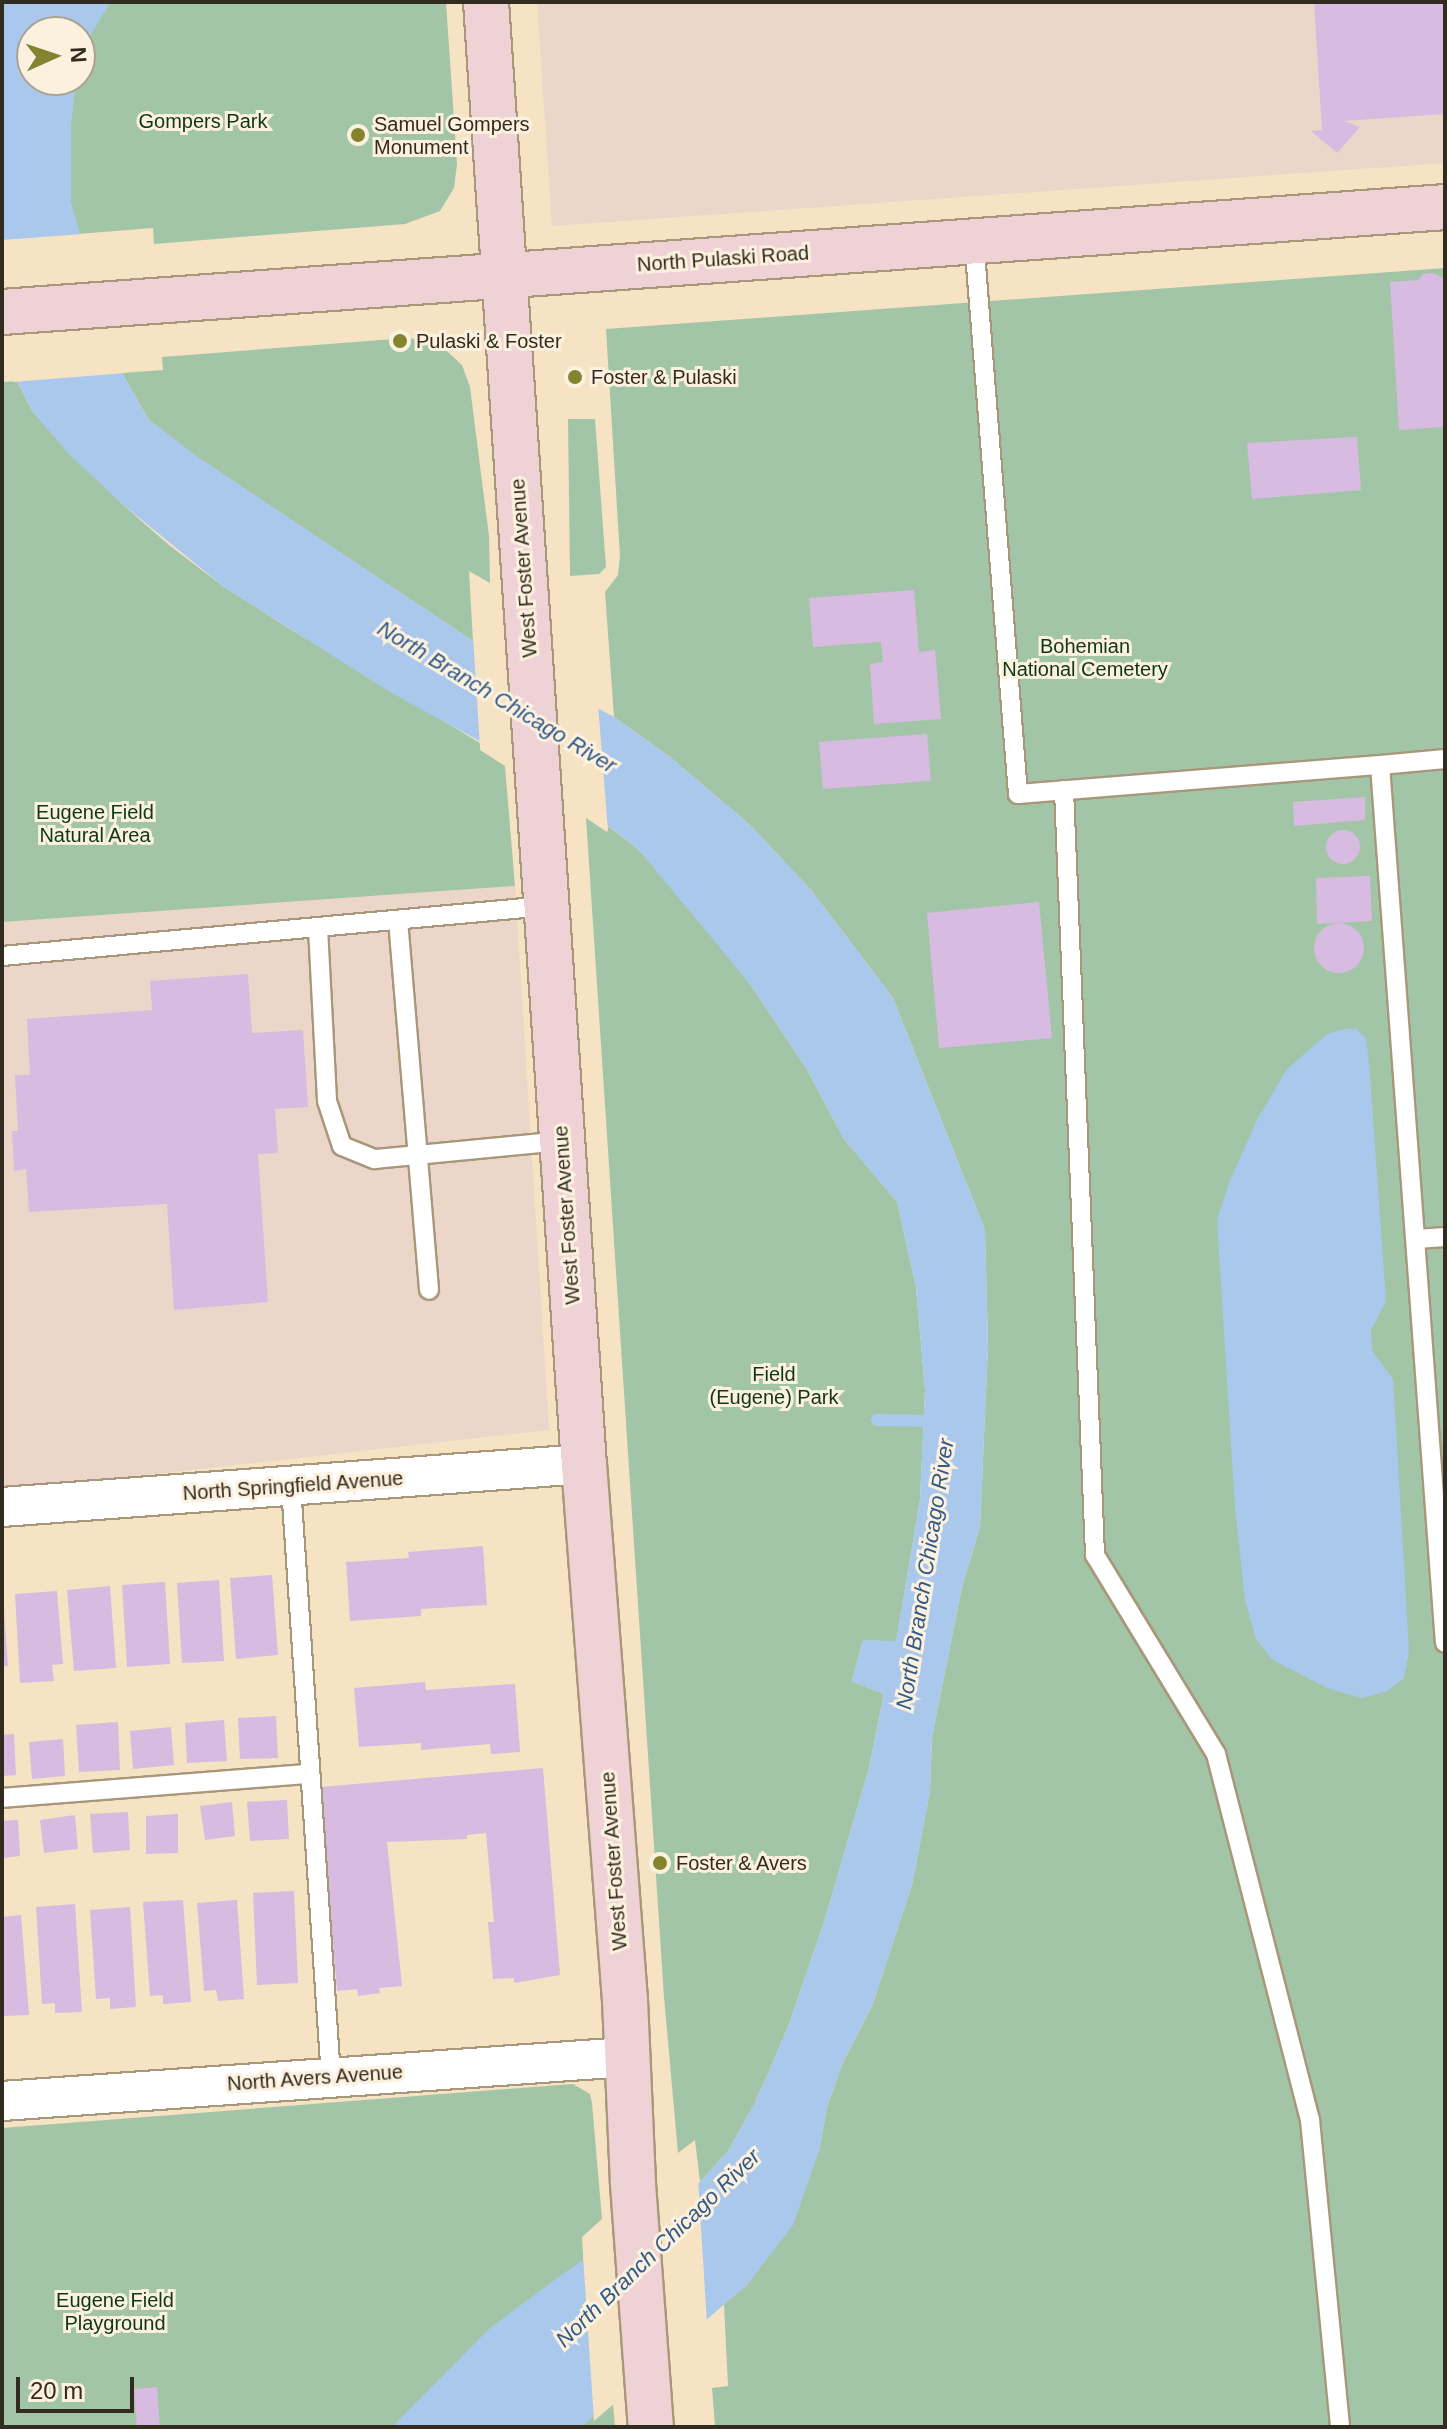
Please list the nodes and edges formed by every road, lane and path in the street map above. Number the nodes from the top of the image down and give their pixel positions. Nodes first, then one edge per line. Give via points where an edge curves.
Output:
1 (486, 2) edge
2 (1445, 207) edge
3 (974, 240) junction
4 (505, 276) junction
5 (2, 312) edge
6 (1445, 759) edge
7 (1380, 765) junction
8 (1064, 790) junction
9 (546, 906) junction
10 (398, 920) junction
11 (318, 928) junction
12 (2, 956) edge
13 (562, 1141) junction
14 (419, 1155) junction
15 (1445, 1237) edge
16 (1417, 1239) junction
17 (429, 1290) dead end
18 (1445, 1399) edge
19 (1426, 1400) junction
20 (584, 1464) junction
21 (291, 1486) junction
22 (2, 1507) edge
23 (1445, 1643) edge
24 (310, 1774) junction
25 (2, 1798) edge
26 (627, 2057) junction
27 (331, 2077) junction
28 (2, 2101) edge
29 (651, 2427) edge
30 (1340, 2427) edge

1 - 4 main road, West Foster Avenue
2 - 3 main road, North Pulaski Road
3 - 4 main road, North Pulaski Road
3 - 8 lane via 1018,794
4 - 5 main road, North Pulaski Road
4 - 9 main road, West Foster Avenue
6 - 7 lane
7 - 8 lane
7 - 16 lane
8 - 30 lane via 1095,1555 1216,1754 1310,2120
9 - 10 lane
9 - 13 main road, West Foster Avenue
10 - 11 lane
10 - 14 lane
11 - 12 lane
11 - 14 lane via 327,1101 342,1146 375,1159
13 - 14 lane
13 - 20 main road, West Foster Avenue
14 - 17 lane
15 - 16 lane
16 - 19 lane
18 - 19 lane
19 - 23 lane
20 - 21 street, North Springfield Avenue
20 - 26 main road, West Foster Avenue
21 - 22 street, North Springfield Avenue
21 - 24 lane
24 - 25 lane
24 - 27 lane
26 - 27 street, North Avers Avenue
26 - 29 main road, West Foster Avenue
27 - 28 street, North Avers Avenue

